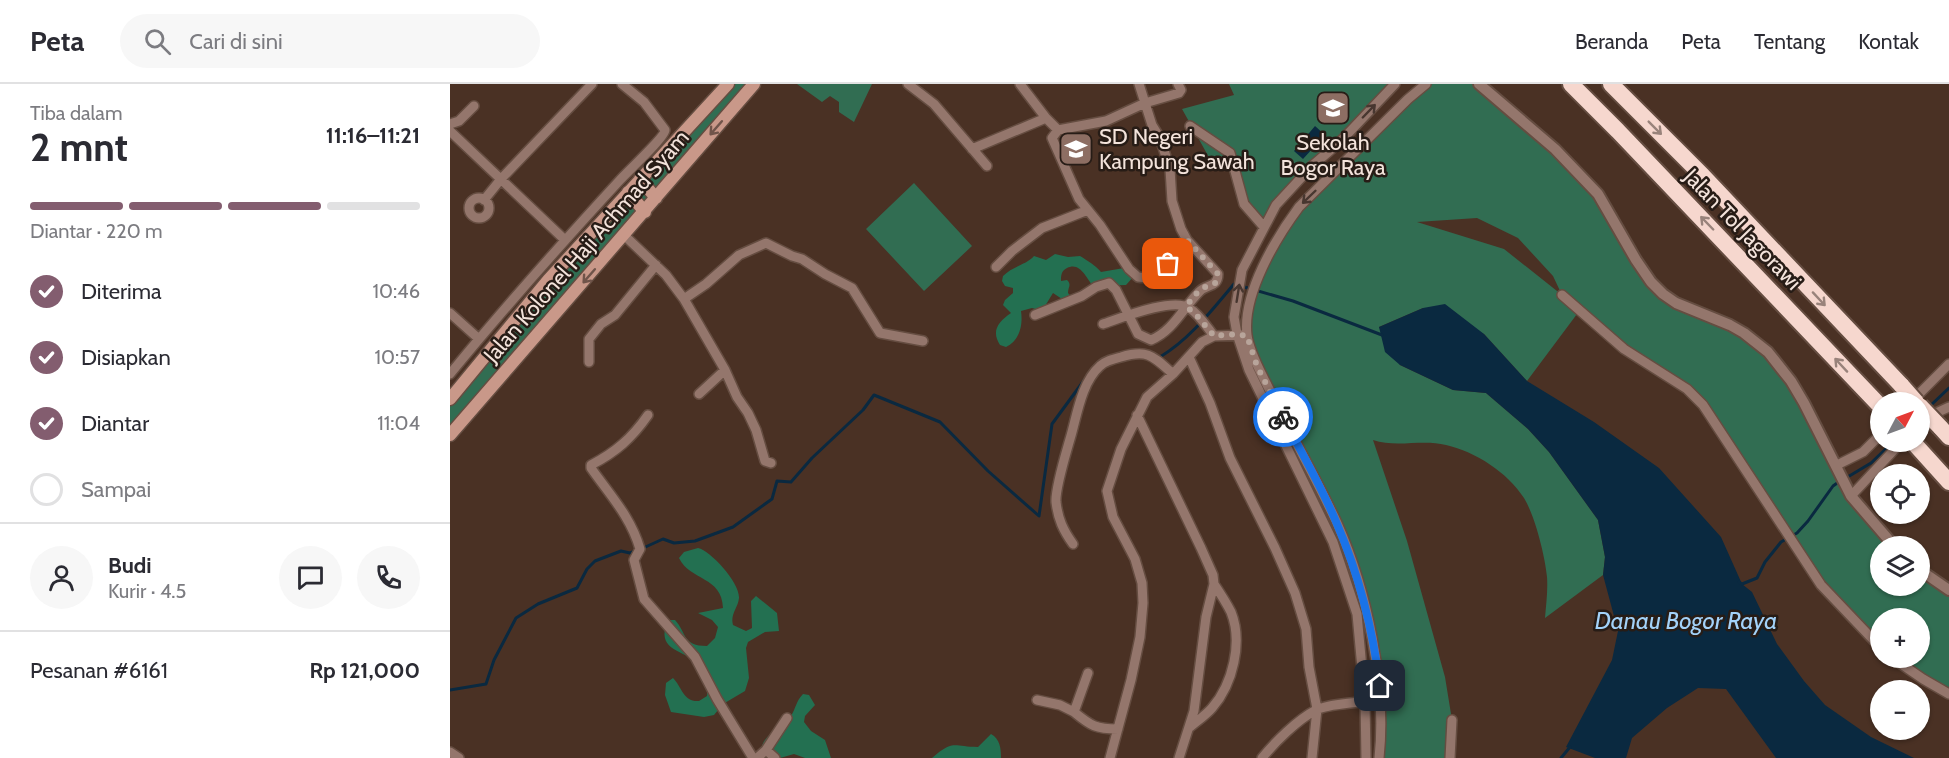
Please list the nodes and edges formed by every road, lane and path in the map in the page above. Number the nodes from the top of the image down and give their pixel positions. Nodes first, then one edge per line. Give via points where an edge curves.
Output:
1 (592, 84) edge
2 (622, 84) edge
3 (728, 84) edge
4 (754, 84) edge
5 (908, 84) edge
6 (1020, 84) edge
7 (1139, 84) edge
8 (1178, 84) edge
9 (1395, 84) edge
10 (1426, 84) edge
11 (1479, 84) edge
12 (1571, 84) edge
13 (1611, 84) edge
14 (1145, 103) junction
15 (474, 106) dead end
16 (1046, 118) junction
17 (450, 124) edge
18 (1190, 126) dead end
19 (450, 130) edge
20 (1058, 130) junction
21 (972, 149) junction
22 (987, 166) dead end
23 (501, 179) junction
24 (640, 179) junction
25 (628, 192) junction
26 (656, 198) junction
27 (484, 200) dead end
28 (1088, 210) junction
29 (645, 212) junction
30 (1264, 227) junction
31 (625, 236) junction
32 (565, 240) junction
33 (1187, 240) junction
34 (656, 265) junction
35 (1244, 265) junction
36 (996, 267) dead end
37 (1260, 271) junction
38 (1562, 295) dead end
39 (684, 299) junction
40 (1188, 307) junction
41 (450, 313) edge
42 (1035, 315) dead end
43 (1129, 315) junction
44 (1103, 324) dead end
45 (1242, 335) junction
46 (1214, 336) junction
47 (479, 339) junction
48 (923, 340) dead end
49 (1189, 357) junction
50 (589, 362) dead end
51 (1949, 364) edge
52 (725, 370) junction
53 (450, 374) edge
54 (1173, 374) junction
55 (1908, 392) edge
56 (1926, 392) edge
57 (699, 394) dead end
58 (1870, 395) edge
59 (450, 399) edge
60 (1949, 407) edge
61 (1930, 414) edge
62 (648, 415) dead end
63 (1137, 415) junction
64 (1942, 426) edge
65 (450, 435) edge
66 (1870, 445) edge
67 (1892, 452) tunnel mouth
68 (1922, 452) edge
69 (771, 463) dead end
70 (1838, 468) junction
71 (1949, 482) edge
72 (1850, 494) junction
73 (1886, 536) edge
74 (1073, 544) dead end
75 (1930, 577) edge
76 (1214, 584) junction
77 (1949, 590) edge
78 (1870, 636) edge
79 (1907, 668) edge
80 (1088, 673) dead end
81 (1949, 694) edge
82 (1037, 700) dead end
83 (1365, 701) junction
84 (1382, 701) junction
85 (1317, 710) junction
86 (1074, 711) junction
87 (787, 718) dead end
88 (1452, 720) dead end
89 (1190, 727) junction
90 (1118, 729) junction
91 (766, 750) junction
92 (450, 752) edge
93 (459, 758) edge
94 (755, 758) edge
95 (775, 758) edge
96 (1110, 758) edge
97 (1179, 758) edge
98 (1262, 758) edge
99 (1312, 758) edge
100 (1366, 758) edge
101 (1379, 758) edge
102 (1450, 758) edge

1 - 23 street
2 - 32 street via 644,102 665,130 664,135
3 - 24 main road, Jalan Kolonel Haji Achmad Syam
4 -> 26 main road, Jalan Kolonel Haji Achmad Syam
5 - 21 street via 934,104
6 - 16 street
7 - 14 street
8 - 14 street via 1179,93
30 -> 9 street via 1276,205
10 -> 37 street via 1299,207
11 - 70 street via 1555,149 1598,194 1636,260 1663,294 1744,333 1768,352 1791,381
58 -> 12 highway, Jalan Tol Jagorawi
13 -> 55 highway, Jalan Tol Jagorawi, bridge
14 - 20 street via 1106,121
14 - 33 street via 1170,169 1176,217
15 - 17 street
16 - 20 street
16 - 21 street
18 - 30 street via 1230,153 1244,204
19 - 23 street
20 - 28 street via 1052,138 1079,199
21 - 22 street
23 - 27 street
23 - 32 street
24 - 25 main road, Jalan Kolonel Haji Achmad Syam
24 - 26 main road
25 - 29 main road
25 - 59 main road, Jalan Kolonel Haji Achmad Syam via 548,280
26 - 29 main road, Jalan Kolonel Haji Achmad Syam
28 - 33 street via 1138,277 1151,277 1163,268
28 - 36 street via 1042,228
29 - 31 main road, Jalan Kolonel Haji Achmad Syam
30 - 35 street
31 - 34 street
31 -> 65 main road, Jalan Kolonel Haji Achmad Syam
32 - 47 street
33 - 40 street via 1218,274 1214,285 1202,288
34 - 39 street
34 - 50 street via 615,315 589,339
35 - 37 street
45 -> 35 street via 1234,317
37 - 45 street
38 - 78 street via 1624,349 1687,389 1703,405 1821,585
39 - 48 street via 740,255 766,243 802,258 852,288 880,333
39 - 52 street
40 - 43 street via 1165,306
40 - 43 street via 1162,335 1151,340 1138,334
40 - 46 street
41 - 47 street
42 - 43 street via 1109,283
43 - 44 street
45 - 46 street
45 - 83 street via 1249,370 1333,542 1357,614
45 - 84 street via 1347,549 1372,640
46 - 49 street via 1202,342
47 - 53 street
49 - 54 street
49 - 85 street via 1230,458 1295,593 1306,629
51 - 56 street
52 - 57 street
52 - 69 street via 756,430 765,461
54 - 63 street via 1147,397
54 - 74 street via 1145,353 1131,354 1099,366 1088,382 1055,499 1061,528
60 - 64 street
61 - 64 highway, Jalan Tol Jagorawi, bridge
62 - 94 street via 619,449 590,467 636,535 640,549 633,560 644,599 695,657
63 - 76 street via 1201,548
63 - 90 street via 1107,490 1113,517 1135,559 1142,583 1140,638
66 - 70 street
67 - 72 street
68 - 71 highway
70 - 72 street
72 - 73 street
75 - 77 street
76 - 89 street
76 - 89 street via 1234,623 1234,663 1212,708
79 - 81 street
80 - 86 street
82 - 86 street
83 - 84 street
83 - 85 street
83 - 100 street
84 - 101 street
85 - 98 street
85 - 99 street
86 - 90 street via 1099,729
87 - 91 street
88 - 102 street
89 - 97 street
90 - 96 street
91 - 94 street
91 - 95 street
92 - 93 street

